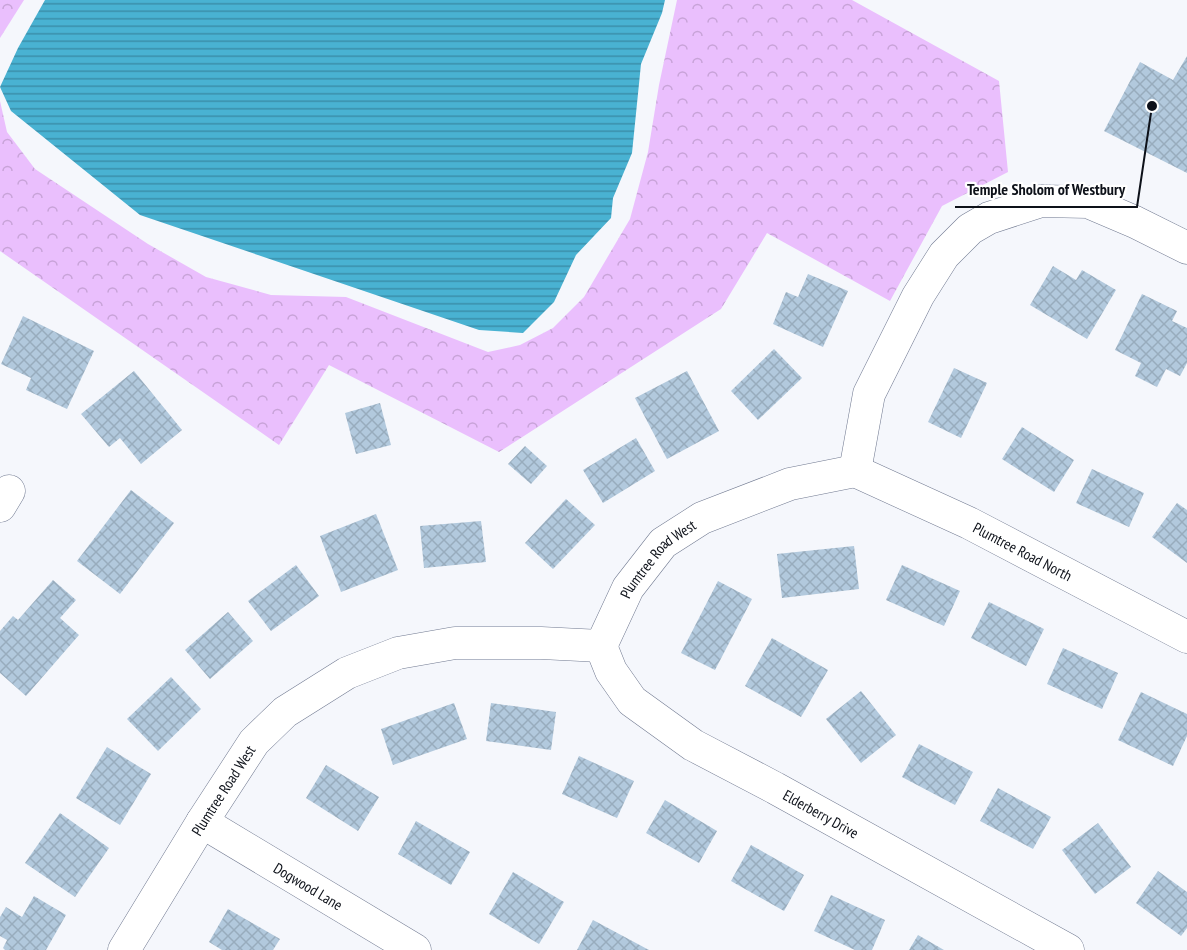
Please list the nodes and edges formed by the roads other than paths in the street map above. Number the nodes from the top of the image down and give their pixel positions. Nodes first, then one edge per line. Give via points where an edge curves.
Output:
1 (1187, 248) edge
2 (855, 471) junction
3 (1187, 637) edge
4 (601, 646) junction
5 (202, 822) junction
6 (124, 950) edge
7 (415, 950) edge
8 (1068, 950) edge

1 - 2 street via 1088,202 1041,201 989,218 970,229 944,255 918,296 869,394
2 - 3 street, Plumtree Road North via 969,523
2 - 4 street, Plumtree Road West via 790,484 702,518 663,543 628,588
4 - 5 street, Plumtree Road West via 455,643 398,653 346,673 285,712 254,742
4 - 8 street, Elderberry Drive via 611,671 632,701 693,745
5 - 6 street, Plumtree Road West
5 - 7 street, Dogwood Lane

